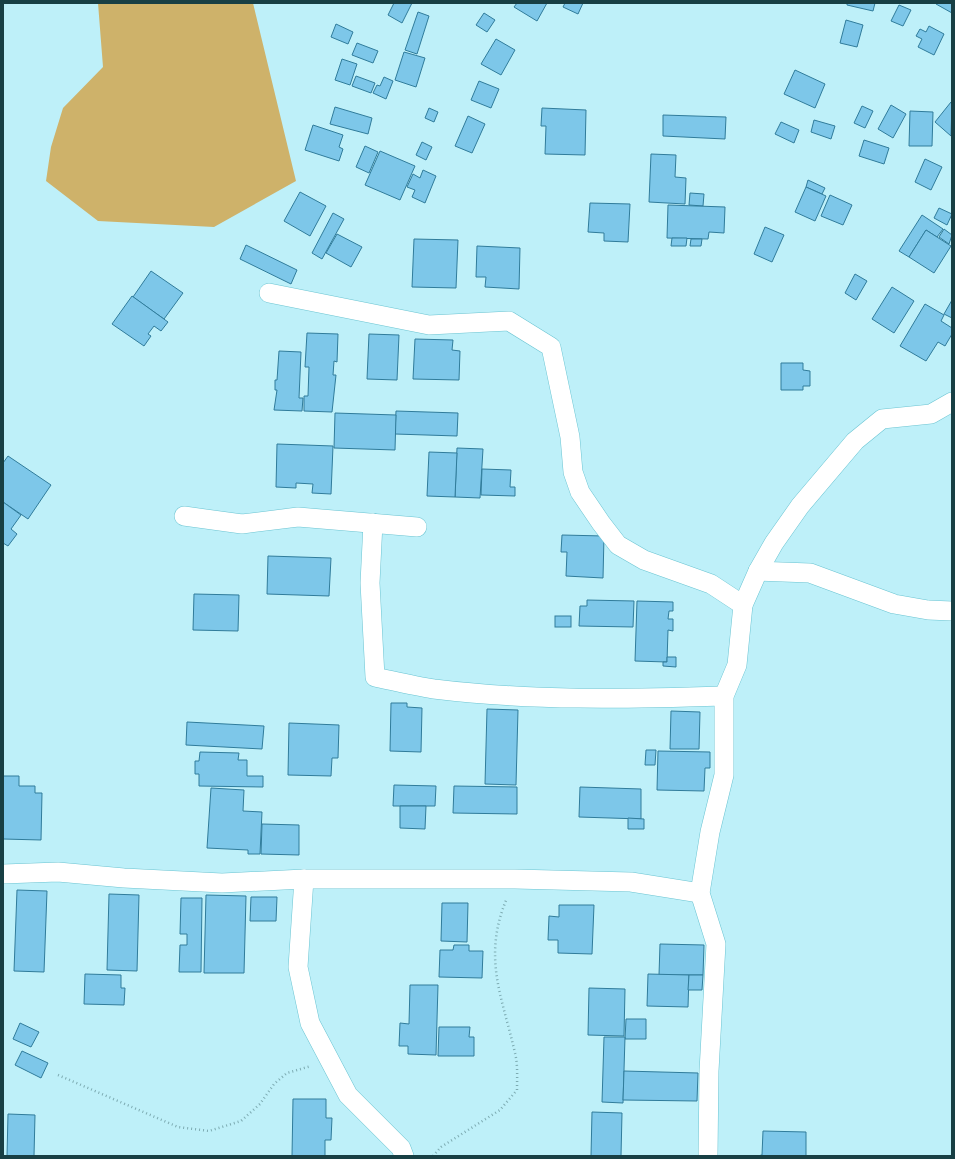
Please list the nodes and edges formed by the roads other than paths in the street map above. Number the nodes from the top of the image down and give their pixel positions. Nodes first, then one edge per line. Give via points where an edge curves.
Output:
1 (269, 293) dead end
2 (952, 402) edge
3 (184, 516) dead end
4 (373, 523) junction
5 (417, 527) dead end
6 (758, 571) junction
7 (743, 605) junction
8 (952, 611) edge
9 (724, 696) junction
10 (3, 874) edge
11 (304, 879) junction
12 (700, 893) junction
13 (404, 1156) edge
14 (708, 1156) edge

1 - 7 street via 429,325 509,321 551,347 570,437 573,472 580,492 601,523 618,545 644,560 712,584
2 - 6 street via 931,414 882,420 855,441 800,506
3 - 4 street via 242,524 298,517
4 - 5 street
4 - 9 street via 370,583 375,677 433,688 512,696 621,700
6 - 7 street
6 - 8 street via 810,574 894,604
7 - 9 street via 737,665
9 - 12 street via 724,775 710,832
10 - 11 street via 58,872 222,884
11 - 12 street via 631,882
11 - 13 street via 298,966 310,1023 348,1095 401,1148
12 - 14 street via 716,944 709,1071

